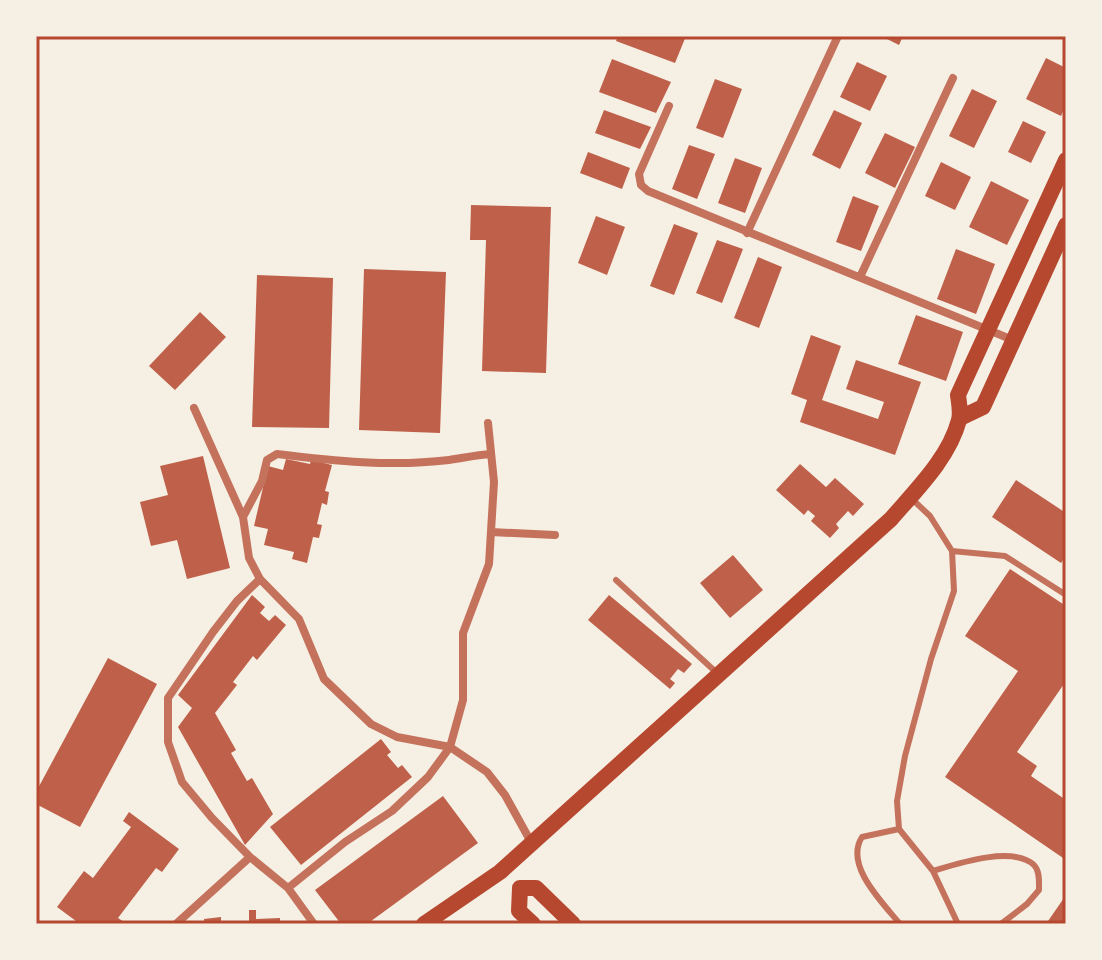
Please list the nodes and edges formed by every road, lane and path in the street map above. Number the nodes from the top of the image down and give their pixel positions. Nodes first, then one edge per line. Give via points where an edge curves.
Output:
1 (838, 36) edge
2 (953, 78) dead end
3 (669, 106) dead end
4 (1066, 160) edge
5 (1066, 225) edge
6 (747, 233) junction
7 (860, 277) junction
8 (987, 330) junction
9 (1013, 340) junction
10 (194, 408) dead end
11 (960, 418) junction
12 (488, 423) dead end
13 (491, 454) junction
14 (910, 497) junction
15 (243, 517) junction
16 (491, 532) junction
17 (555, 535) dead end
18 (952, 551) junction
19 (260, 579) junction
20 (616, 580) dead end
21 (1063, 593) dead end
22 (718, 674) junction
23 (450, 747) junction
24 (899, 829) junction
25 (531, 842) junction
26 (250, 857) junction
27 (933, 871) junction
28 (500, 872) junction
29 (288, 888) junction
30 (520, 888) junction
31 (176, 924) edge
32 (314, 924) edge
33 (424, 924) edge
34 (533, 924) edge
35 (573, 924) edge
36 (900, 924) edge
37 (958, 924) edge
38 (1001, 924) edge

1 - 6 street
2 - 7 street
3 - 6 street via 639,174 641,185
4 - 8 main road
5 - 9 main road
6 - 7 street
7 - 8 street
8 - 9 street
8 - 11 main road via 958,395
9 - 11 main road via 983,407
10 - 15 street
11 - 14 main road via 943,455
12 - 13 street
13 - 15 street via 347,462 277,454 267,460
13 - 16 street
14 - 18 lane via 930,516
14 - 22 main road
15 - 19 street via 249,558
16 - 17 street
16 - 23 street via 489,564 463,633 463,700
18 - 21 lane via 1005,556
18 - 24 lane via 954,591 905,756 897,801
19 - 23 street via 299,619 324,679 371,724 397,737
19 - 26 street via 213,632 168,698 168,742 182,782
20 - 22 lane
22 - 25 main road
23 - 25 street via 487,772
23 - 29 street via 392,811
24 - 27 lane
24 - 36 lane via 862,837 856,846 858,865
25 - 28 main road
26 - 29 street
26 - 31 street
27 - 37 lane
27 - 38 lane via 979,858 1019,858 1034,865 1039,890
28 - 30 main road
28 - 33 main road
29 - 32 street
30 - 34 main road via 519,911
30 - 35 main road via 536,888

